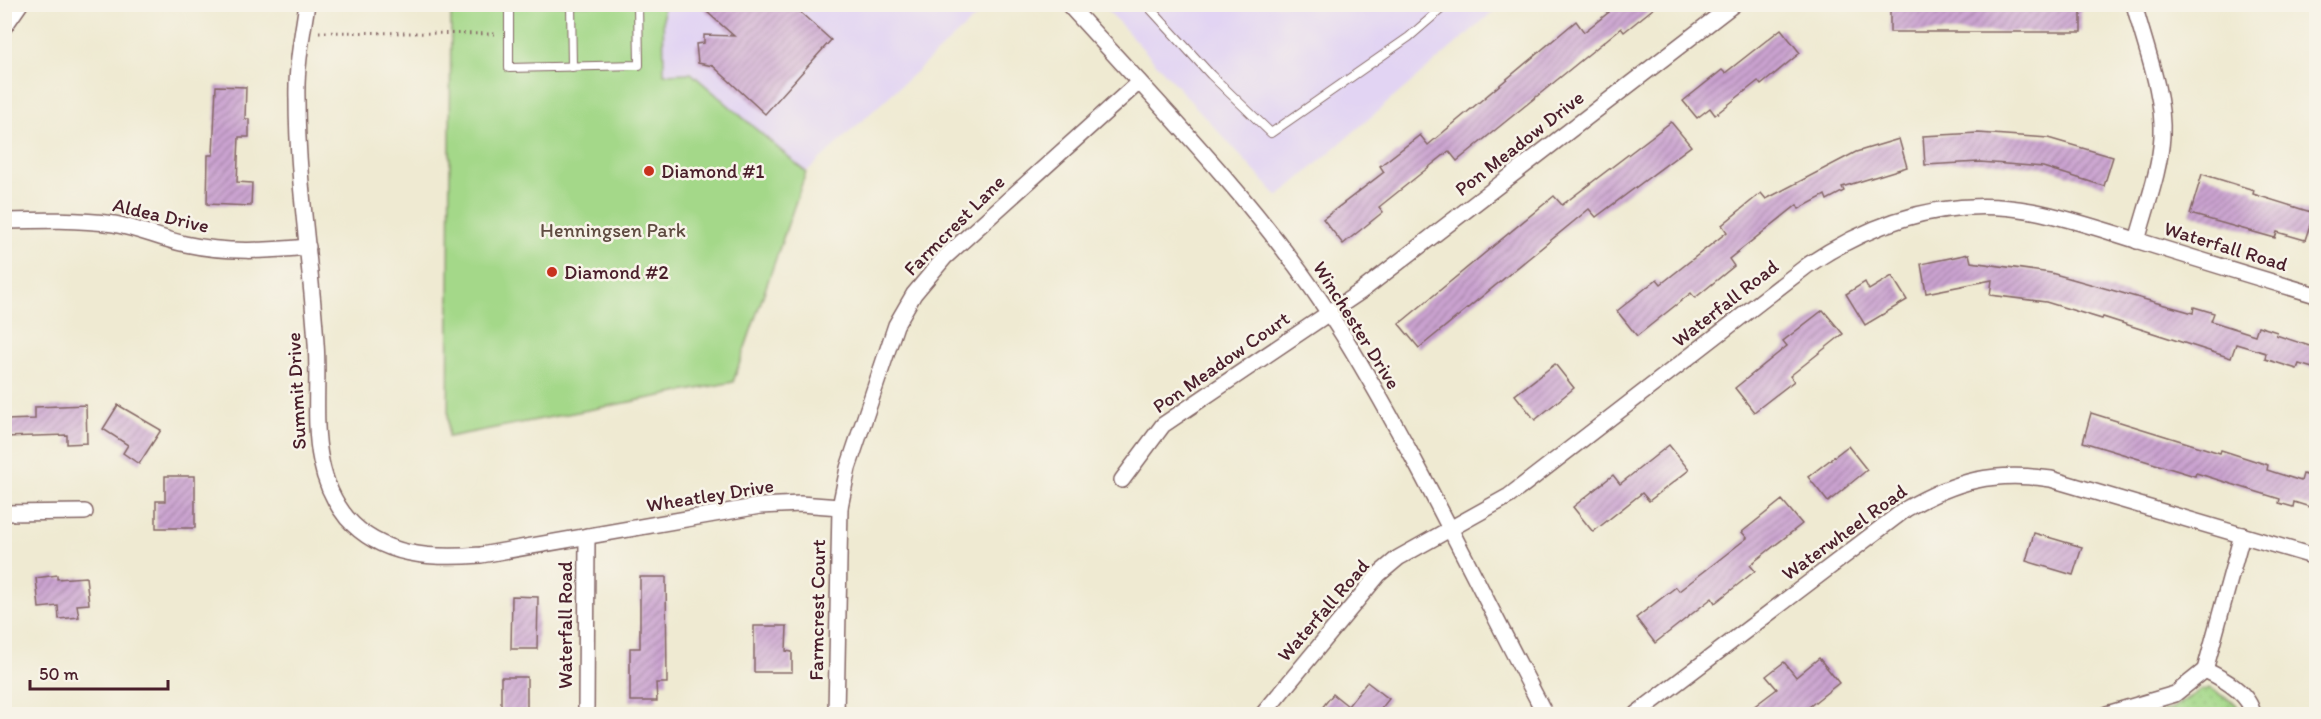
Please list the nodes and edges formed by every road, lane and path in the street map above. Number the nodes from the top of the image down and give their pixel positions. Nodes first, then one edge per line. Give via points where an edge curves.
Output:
1 (20, 4) edge
2 (307, 4) edge
3 (509, 4) edge
4 (571, 4) edge
5 (638, 4) edge
6 (1068, 4) edge
7 (1146, 4) edge
8 (1447, 4) edge
9 (1734, 4) edge
10 (2134, 4) edge
11 (4, 27) edge
12 (303, 32) junction
13 (509, 34) junction
14 (572, 67) junction
15 (1139, 82) junction
16 (4, 221) edge
17 (2137, 241) junction
18 (308, 247) junction
19 (2316, 295) edge
20 (1328, 314) junction
21 (1122, 480) dead end
22 (840, 507) junction
23 (85, 512) dead end
24 (4, 513) edge
25 (1448, 530) junction
26 (2242, 535) junction
27 (587, 536) junction
28 (2316, 557) edge
29 (2205, 670) junction
30 (586, 714) edge
31 (836, 714) edge
32 (1263, 714) edge
33 (1545, 714) edge
34 (1636, 714) edge
35 (2108, 714) edge
36 (2253, 714) edge

1 - 11 street
2 - 12 street, Summit Drive
3 - 13 lane
4 - 14 lane
5 - 14 lane via 639,65
6 - 15 street, Winchester Drive
7 - 8 lane via 1271,133 1409,37
9 - 20 street, Pon Meadow Drive
10 - 17 street via 2162,118 2159,160
12 - 13 path
12 - 18 street, Summit Drive via 296,96
13 - 14 lane via 509,68
15 - 20 street, Winchester Drive via 1256,214
15 - 22 street, Farmcrest Lane via 945,257 914,294 885,350 848,468
16 - 18 street, Aldea Drive via 80,220 225,250
17 - 19 street, Waterfall Road
17 - 25 street, Waterfall Road via 2053,215 2000,207 1930,211 1872,228 1838,244 1808,265 1509,496
18 - 27 street, Summit Drive via 321,460 335,500 358,529 396,550 448,558
20 - 21 street, Pon Meadow Court via 1162,425
20 - 25 street, Winchester Drive via 1395,426
22 - 27 street, Wheatley Drive via 760,506
22 - 31 street, Farmcrest Court
23 - 24 street
25 - 32 street, Waterfall Road via 1398,558 1379,574
25 - 33 street, Winchester Drive
26 - 28 street, Waterwheel Road
26 - 29 street
26 - 34 street, Waterwheel Road via 2051,479 2005,475 1961,482 1906,509
27 - 30 street, Waterfall Road
29 - 35 street via 2175,694
29 - 36 street via 2240,693

